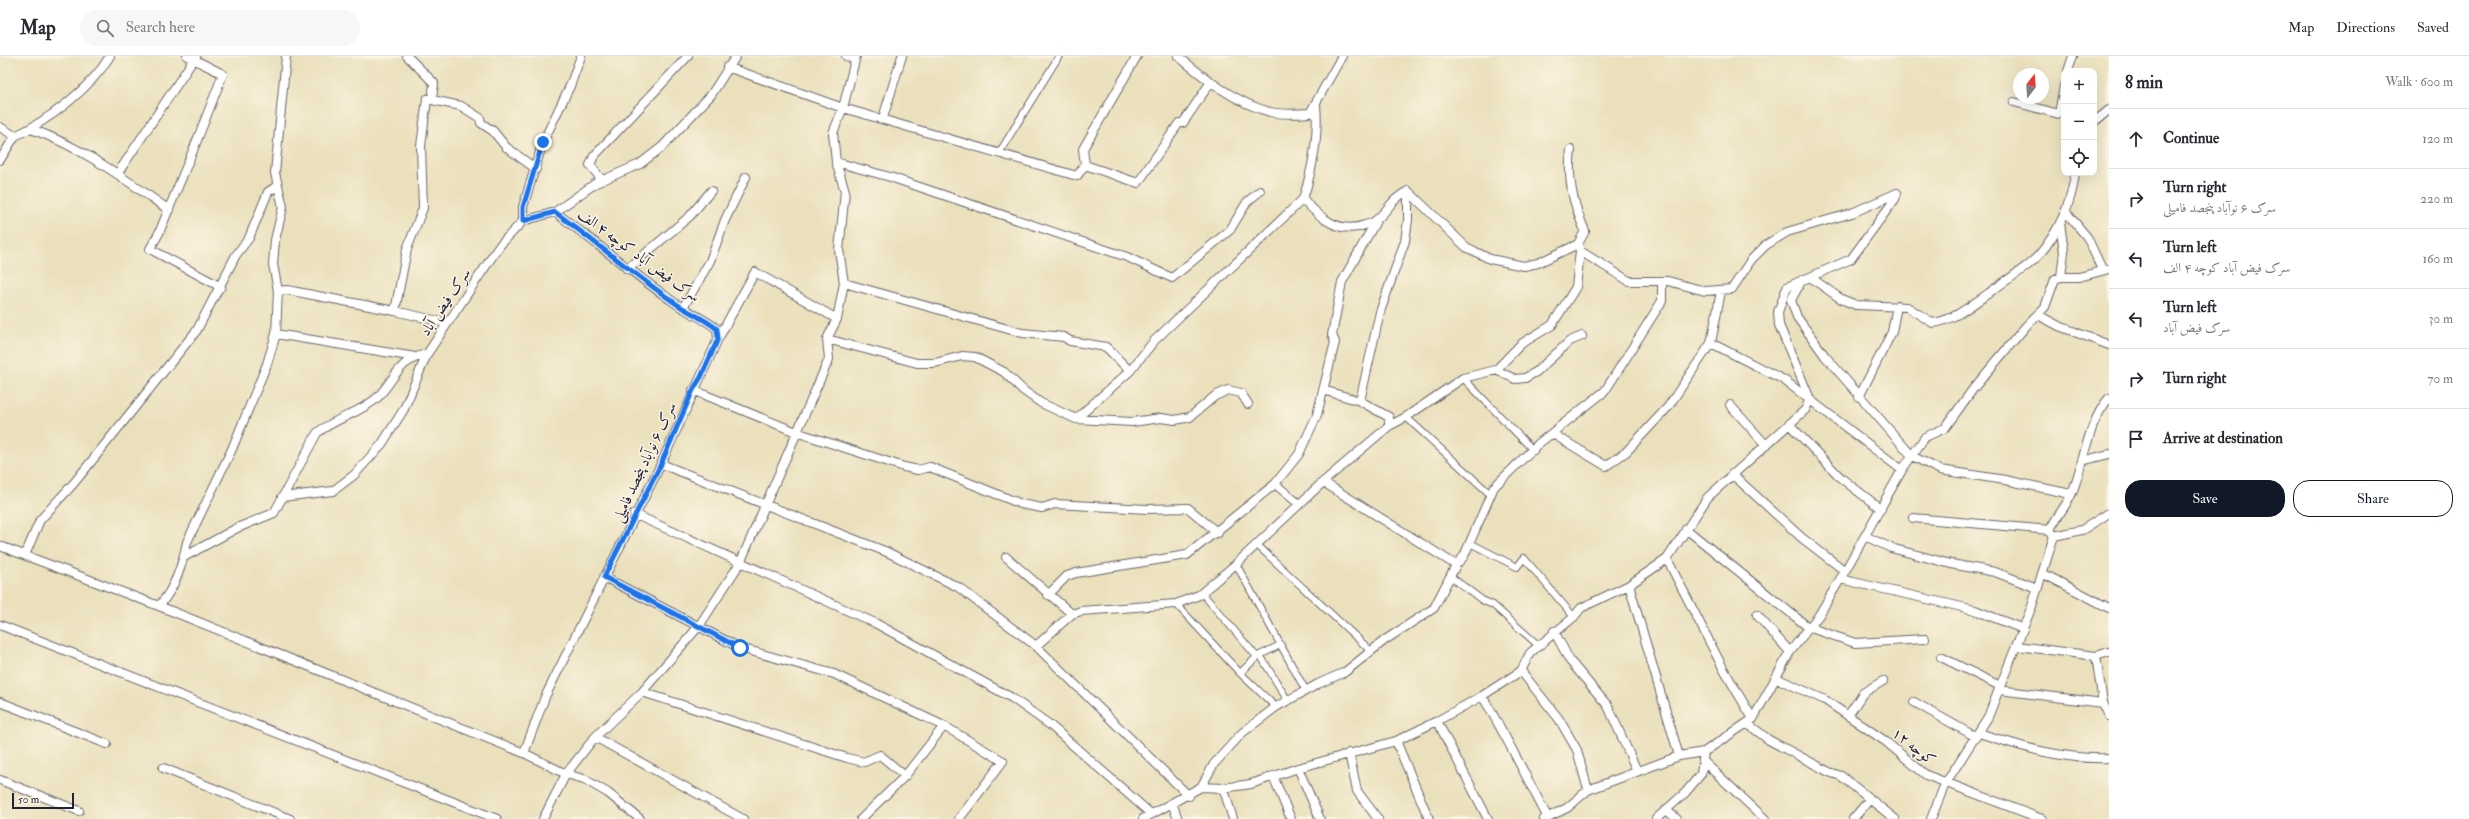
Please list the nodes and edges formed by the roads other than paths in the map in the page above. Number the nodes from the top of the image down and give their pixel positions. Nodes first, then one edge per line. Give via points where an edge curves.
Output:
1 (110, 56) edge
2 (286, 56) edge
3 (407, 56) edge
4 (581, 56) edge
5 (688, 56) edge
6 (736, 56) edge
7 (846, 56) edge
8 (902, 56) edge
9 (1059, 56) edge
10 (1137, 56) edge
11 (1178, 56) edge
12 (1342, 56) edge
13 (2073, 56) edge
14 (192, 57) edge
15 (855, 58) edge
16 (727, 67) junction
17 (2069, 68) edge
18 (1210, 83) junction
19 (432, 100) junction
20 (2022, 104) edge
21 (1316, 105) junction
22 (843, 108) junction
23 (2109, 110) edge
24 (2061, 111) edge
25 (883, 118) junction
26 (2097, 120) edge
27 (0, 127) edge
28 (31, 129) junction
29 (15, 136) junction
30 (1571, 150) dead end
31 (998, 153) junction
32 (0, 160) edge
33 (836, 162) junction
34 (1085, 165) junction
35 (536, 169) junction
36 (118, 173) junction
37 (2075, 176) edge
38 (746, 177) dead end
39 (602, 180) junction
40 (276, 186) junction
41 (711, 191) dead end
42 (1260, 191) dead end
43 (1408, 191) junction
44 (1303, 199) junction
45 (169, 210) junction
46 (555, 212) junction
47 (2066, 212) junction
48 (523, 221) junction
49 (1376, 221) junction
50 (2060, 223) junction
51 (1579, 248) junction
52 (627, 268) junction
53 (2106, 269) edge
54 (1810, 277) junction
55 (2061, 277) junction
56 (1802, 280) junction
57 (1662, 282) junction
58 (844, 283) junction
59 (220, 287) junction
60 (278, 291) junction
61 (1721, 291) junction
62 (1897, 306) junction
63 (683, 308) junction
64 (395, 311) junction
65 (2038, 315) junction
66 (837, 319) junction
67 (447, 323) junction
68 (276, 334) junction
69 (1582, 336) dead end
70 (718, 339) junction
71 (827, 339) junction
72 (1712, 343) junction
73 (2109, 345) edge
74 (427, 354) junction
75 (415, 357) junction
76 (1496, 370) junction
77 (1130, 371) junction
78 (1463, 378) junction
79 (693, 390) junction
80 (1322, 390) junction
81 (1859, 397) junction
82 (1810, 399) junction
83 (1360, 401) junction
84 (2107, 402) edge
85 (1248, 404) dead end
86 (1730, 405) dead end
87 (1406, 417) junction
88 (1076, 419) junction
89 (1789, 424) junction
90 (1389, 426) junction
91 (796, 432) junction
92 (1553, 434) junction
93 (1765, 444) junction
94 (1534, 451) junction
95 (2109, 454) edge
96 (1912, 456) junction
97 (2082, 461) junction
98 (661, 464) junction
99 (1902, 470) junction
100 (1732, 474) junction
101 (1323, 482) junction
102 (1275, 484) junction
103 (1490, 494) junction
104 (2071, 494) junction
105 (282, 497) junction
106 (765, 504) junction
107 (1299, 504) junction
108 (1881, 509) junction
109 (2109, 513) edge
110 (634, 514) junction
111 (1912, 518) dead end
112 (1686, 529) junction
113 (1218, 533) junction
114 (2052, 533) junction
115 (1865, 536) junction
116 (1470, 543) junction
117 (1256, 544) junction
118 (0, 546) edge
119 (25, 555) junction
120 (184, 557) junction
121 (1006, 557) dead end
122 (1667, 559) junction
123 (740, 563) junction
124 (1236, 564) junction
125 (1456, 565) junction
126 (1845, 571) junction
127 (2042, 573) junction
128 (604, 577) junction
129 (1451, 577) junction
130 (1840, 579) junction
131 (1629, 585) junction
132 (2037, 588) junction
133 (1202, 593) junction
134 (1048, 595) junction
135 (1176, 604) junction
136 (2108, 605) edge
137 (159, 606) junction
138 (1072, 614) junction
139 (1757, 615) dead end
140 (1574, 617) junction
141 (0, 625) edge
142 (699, 626) junction
143 (1808, 628) junction
144 (2023, 629) junction
145 (1554, 632) junction
146 (1925, 639) dead end
147 (1280, 645) junction
148 (1538, 645) junction
149 (1036, 646) junction
150 (2017, 646) junction
151 (1371, 651) junction
152 (1790, 652) junction
153 (2109, 652) edge
154 (1258, 656) junction
155 (2096, 656) junction
156 (1941, 657) dead end
157 (1521, 671) junction
158 (1240, 673) junction
159 (1776, 678) junction
160 (1884, 681) dead end
161 (2000, 688) junction
162 (1306, 691) junction
163 (642, 692) junction
164 (1482, 696) junction
165 (1288, 701) junction
166 (0, 702) edge
167 (1914, 702) dead end
168 (2103, 703) junction
169 (1276, 707) junction
170 (1848, 716) junction
171 (2109, 716) edge
172 (1437, 721) junction
173 (1750, 722) junction
174 (944, 726) junction
175 (1978, 735) junction
176 (595, 737) junction
177 (1396, 741) junction
178 (106, 744) dead end
179 (1704, 752) junction
180 (524, 753) junction
181 (1349, 753) junction
182 (1679, 756) junction
183 (2109, 758) edge
184 (1703, 761) junction
185 (163, 768) dead end
186 (1298, 768) junction
187 (1637, 771) junction
188 (566, 774) junction
189 (905, 776) junction
190 (1273, 776) junction
191 (0, 780) edge
192 (1945, 784) junction
193 (1201, 787) junction
194 (1214, 788) junction
195 (1588, 790) junction
196 (1189, 796) junction
197 (1870, 799) junction
198 (1172, 803) junction
199 (79, 810) dead end
200 (1666, 810) junction
201 (1151, 814) junction
202 (1546, 818) edge
203 (290, 819) edge
204 (497, 819) edge
205 (544, 819) edge
206 (640, 819) edge
207 (743, 819) edge
208 (861, 819) edge
209 (959, 819) edge
210 (1143, 819) edge
211 (1178, 819) edge
212 (1233, 819) edge
213 (1291, 819) edge
214 (1320, 819) edge
215 (1378, 819) edge
216 (1429, 819) edge
217 (1488, 819) edge
218 (1656, 819) edge
219 (1677, 819) edge
220 (1765, 819) edge
221 (1853, 819) edge
222 (1895, 819) edge
223 (1931, 819) edge
224 (2042, 819) edge

1 - 28 street via 91,80
2 - 40 street
3 - 19 street via 434,83
4 - 35 street via 570,86 543,142
5 - 39 street via 594,156 590,165
6 - 16 street
7 - 15 street
8 - 25 street
9 - 31 street
10 - 34 street via 1083,149
11 - 18 street
12 - 21 street
13 - 17 street
14 - 36 street
14 - 45 street via 223,74
15 - 22 street
16 - 22 street
16 - 39 street via 711,95 662,147 640,164
18 - 21 street via 1269,112 1310,113
18 - 34 street via 1138,183
19 - 35 street via 461,106 480,118 481,123 493,131 506,147
19 - 64 street via 426,99 421,146 423,208 407,249
20 - 24 street via 2059,114
21 - 44 street via 1313,169
22 - 25 street
22 - 33 street via 833,133
23 - 26 street
25 - 31 street
27 - 29 street
28 - 29 street
28 - 36 street via 57,138
29 - 32 street
30 - 51 street via 1569,166 1573,203 1585,231
31 - 34 street via 1077,176
33 - 42 street via 905,182 1127,257 1172,278 1230,230 1247,202
33 - 58 street via 845,191 839,250
35 - 48 street via 523,207
36 - 45 street
37 - 47 street via 2073,192
38 - 63 street via 725,220 710,261
39 - 46 street
40 - 59 street via 268,192 249,238 236,255
40 - 60 street via 283,207 272,264
41 - 52 street via 690,216
43 - 49 street via 1396,197
43 - 51 street via 1466,247 1490,259 1524,266
43 - 83 street via 1405,241 1380,312
44 - 49 street via 1332,225 1360,227
44 - 77 street via 1154,341
45 - 59 street via 150,249
46 - 48 street
46 - 52 street, سرک فيض آباد کوچه ۴ الف
47 - 50 street
47 - 53 street via 2087,237
48 - 67 street, سرک فيض آباد via 500,246
49 - 80 street via 1342,282 1332,335 1335,342
50 - 55 street via 2064,252
50 - 62 street via 2037,256 1971,306 1944,321 1933,323 1908,308
51 - 57 street via 1629,281
51 - 76 street via 1576,287 1552,325 1521,344
52 - 63 street, سرک فيض آباد کوچه ۴ الف
53 - 55 street via 2079,277
54 - 56 street
54 - 61 street via 1851,260 1897,193 1852,213 1787,232 1766,245 1751,260 1732,289
54 - 62 street via 1841,299 1856,305 1880,308
55 - 65 street via 2055,280 2045,307
56 - 81 street via 1791,300 1797,317
56 - 82 street via 1787,287 1778,312 1779,325
57 - 61 street via 1705,291
57 - 92 street via 1662,301 1604,391
58 - 66 street
58 - 77 street via 1022,333 1064,337 1070,341 1106,348
59 - 119 street via 197,330 74,483 40,520
60 - 64 street via 287,290
60 - 68 street
61 - 72 street
62 - 81 street via 1892,332
63 - 70 street, سرک فيض آباد کوچه ۴ الف via 701,316 717,329
64 - 67 street
65 - 73 street
65 - 96 street via 1973,389 1945,428 1925,437
66 - 70 street, سرک ۶ نوآباد پنجصد فامیلی via 754,272
66 - 71 street
67 - 74 street, سرک فيض آباد
68 - 75 street
68 - 120 street via 267,364 232,448 187,542
69 - 76 street via 1570,341 1536,372 1525,378 1514,379
70 - 79 street, سرک ۶ نوآباد پنجصد فامیلی
71 - 88 street via 917,363 935,363 962,356 975,357 1004,372 1041,403
71 - 91 street via 829,359
72 - 82 street via 1784,380
72 - 92 street via 1668,407 1626,452 1606,466
74 - 75 street, سرک فيض آباد
74 - 105 street via 404,409 382,444 354,475 333,491
75 - 105 street, سرک فيض آباد via 392,376 378,396 363,408 317,433
76 - 78 street
77 - 88 street
78 - 87 street
78 - 94 street
79 - 91 street
79 - 98 street, سرک ۶ نوآباد پنجصد فامیلی
80 - 83 street
80 - 102 street via 1317,415 1299,454
81 - 96 street
82 - 89 street via 1805,410
82 - 99 street
83 - 90 street via 1389,417
84 - 97 street
85 - 88 street via 1242,393 1228,390 1215,396 1190,417 1175,420 1161,418 1132,422
86 - 93 street
87 - 90 street
87 - 103 street
89 - 93 street
89 - 108 street via 1841,478
90 - 101 street
91 - 106 street
91 - 113 street via 904,467 918,470 930,467 1021,504 1042,508 1055,504 1147,509 1188,508
92 - 94 street via 1538,444
93 - 100 street
94 - 103 street
95 - 97 street
96 - 99 street
96 - 104 street via 1940,470
97 - 104 street
98 - 106 street
98 - 110 street, سرک ۶ نوآباد پنجصد فامیلی
99 - 108 street
100 - 112 street via 1708,497
100 - 126 street via 1802,538
101 - 107 street
101 - 125 street
102 - 107 street
102 - 113 street
103 - 116 street
104 - 114 street via 2057,514
105 - 120 street, سرک فيض آباد via 274,513 236,528
106 - 123 street
106 - 149 street via 887,552 958,587
107 - 117 street
108 - 115 street
109 - 114 street via 2082,530
110 - 123 street
110 - 128 street, سرک ۶ نوآباد پنجصد فامیلی
111 - 114 street
112 - 122 street
112 - 143 street
113 - 134 street via 1187,555 1067,576
114 - 127 street
115 - 126 street
115 - 132 street via 1891,548 1950,564 1995,572
116 - 125 street
116 - 140 street via 1517,567 1524,558
117 - 124 street
117 - 151 street
118 - 119 street
119 - 137 street
120 - 137 street via 171,593
121 - 134 street
122 - 131 street
122 - 173 street
123 - 142 street
123 - 201 street via 875,623 1012,698 1050,725
124 - 133 street
124 - 147 street
125 - 129 street
126 - 130 street
127 - 132 street
127 - 136 street
128 - 142 street
128 - 180 street, سرک ۶ نوآباد پنجصد فامیلی via 545,697
129 - 148 street via 1493,605
129 - 151 street via 1434,608
130 - 143 street
130 - 144 street via 1975,610
131 - 140 street via 1581,608
131 - 182 street
132 - 144 street
133 - 135 street
133 - 154 street
134 - 138 street
135 - 138 street via 1081,611
135 - 158 street
137 - 180 street
138 - 149 street
139 - 152 street
140 - 145 street
141 - 204 street
142 - 163 street
142 - 174 street via 740,648 834,674
143 - 146 street via 1854,643
143 - 152 street
144 - 150 street
145 - 148 street
145 - 187 street via 1570,661 1608,706
147 - 154 street
147 - 162 street
148 - 157 street via 1530,652
149 - 196 street
150 - 155 street
150 - 161 street
151 - 162 street via 1345,672
152 - 159 street
153 - 155 street
154 - 158 street
154 - 165 street
155 - 168 street
156 - 161 street
157 - 164 street
157 - 195 street via 1559,719 1577,750
158 - 169 street
159 - 170 street, کوچه ۱۲ via 1825,700
159 - 173 street
160 - 170 street via 1863,693
161 - 168 street
161 - 175 street
162 - 165 street
163 - 176 street
163 - 189 street via 846,758 864,762 880,755
164 - 172 street
164 - 202 street via 1505,733 1515,759
165 - 169 street
166 - 178 street
167 - 175 street
168 - 171 street
169 - 193 street via 1242,733 1214,764
170 - 192 street, کوچه ۱۲ via 1885,741 1926,775
172 - 177 street
172 - 217 street
173 - 179 street
173 - 197 street via 1769,740 1841,776
174 - 189 street
174 - 209 street via 1003,761
175 - 183 street via 2038,752 2084,758
175 - 192 street
176 - 188 street
176 - 207 street
177 - 181 street
177 - 216 street
179 - 182 street
179 - 184 street
180 - 188 street
181 - 186 street
181 - 215 street via 1357,791
182 - 187 street
184 - 200 street via 1701,774
184 - 220 street
185 - 203 street
186 - 190 street
186 - 214 street
187 - 195 street
188 - 205 street
188 - 206 street via 584,779 608,793
189 - 208 street
190 - 194 street via 1251,784
190 - 213 street
191 - 199 street
192 - 223 street
192 - 224 street, کوچه ۱۲
193 - 194 street
193 - 196 street
194 - 212 street via 1224,790
195 - 202 street via 1567,808
196 - 198 street
197 - 221 street
197 - 222 street
198 - 201 street
198 - 211 street
200 - 218 street
200 - 219 street
201 - 210 street

